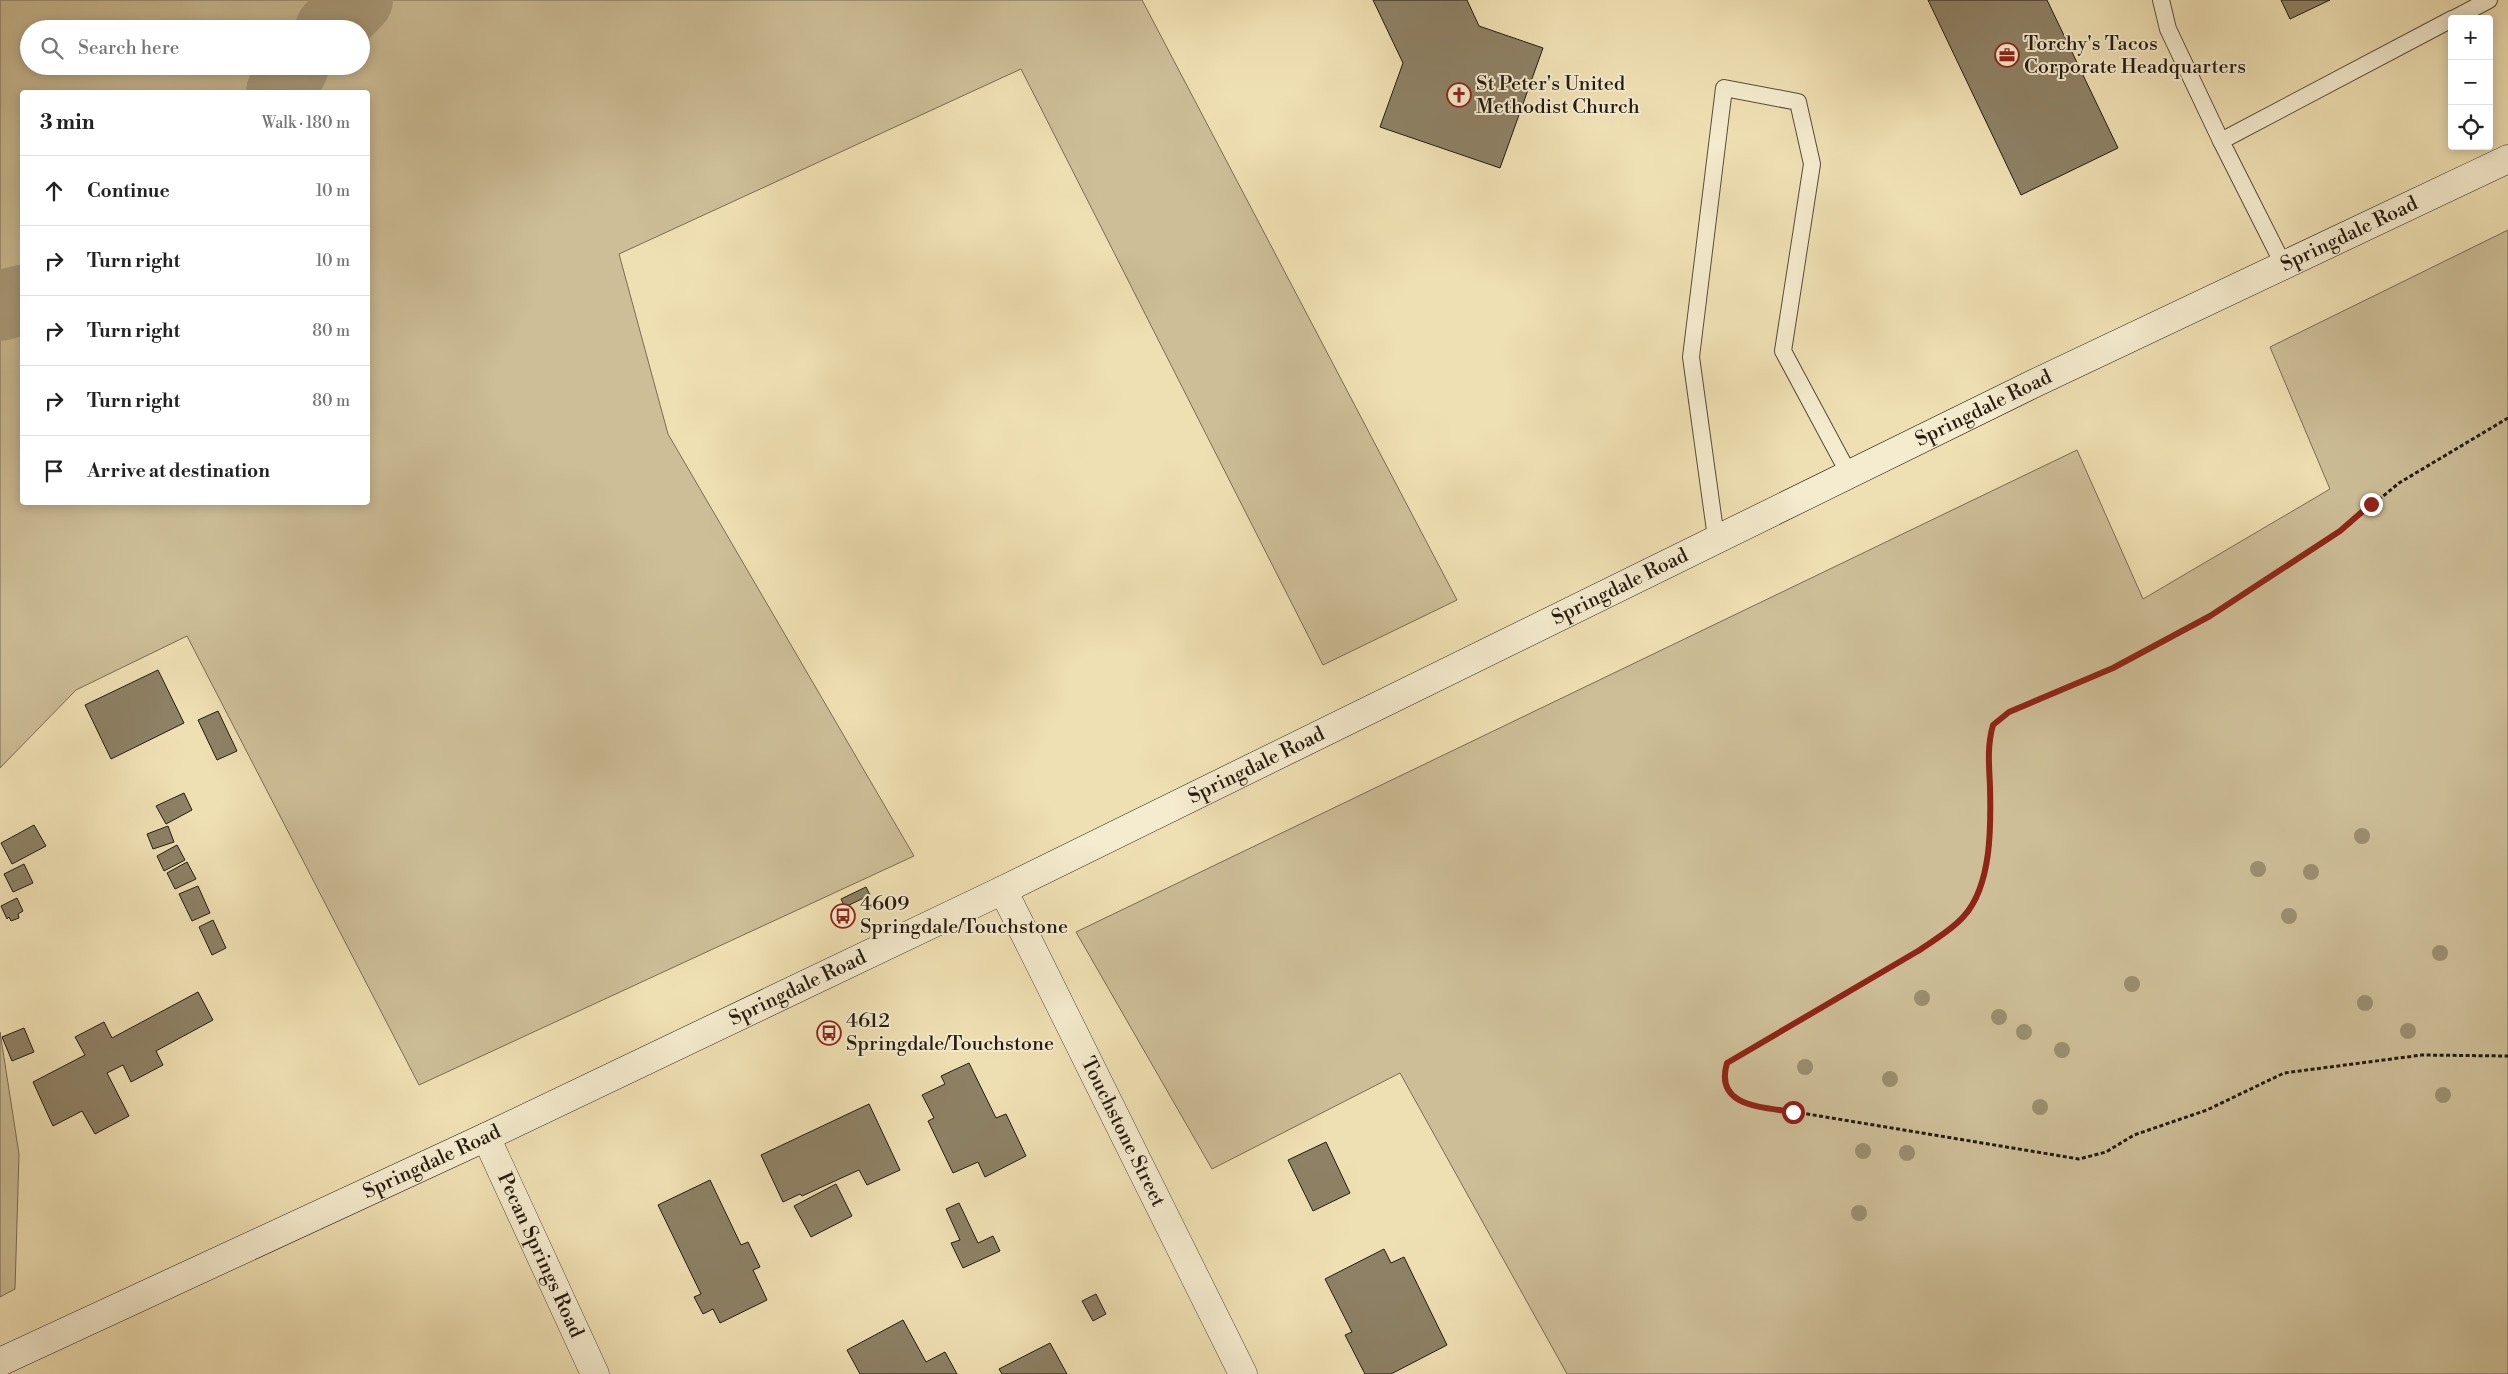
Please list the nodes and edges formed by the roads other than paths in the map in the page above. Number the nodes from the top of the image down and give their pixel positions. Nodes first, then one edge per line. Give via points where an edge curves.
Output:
1 (2161, 0) edge
2 (2489, 0) edge
3 (2460, 15) edge
4 (2448, 21) edge
5 (2221, 141) junction
6 (2508, 159) edge
7 (2284, 266) junction
8 (1848, 474) junction
9 (1716, 538) junction
10 (1003, 890) junction
11 (486, 1137) junction
12 (0, 1362) edge
13 (595, 1374) edge
14 (1243, 1374) edge

1 - 5 lane via 2168,29
2 - 3 lane
4 - 5 lane
5 - 7 lane
6 - 7 main road, Springdale Road
7 - 8 main road, Springdale Road
8 - 9 main road, Springdale Road
8 - 9 lane via 1783,351 1812,164 1798,102 1724,88 1691,357
9 - 10 main road, Springdale Road
10 - 11 main road, Springdale Road
10 - 14 main road, Touchstone Street
11 - 12 main road, Springdale Road
11 - 13 main road, Pecan Springs Road

